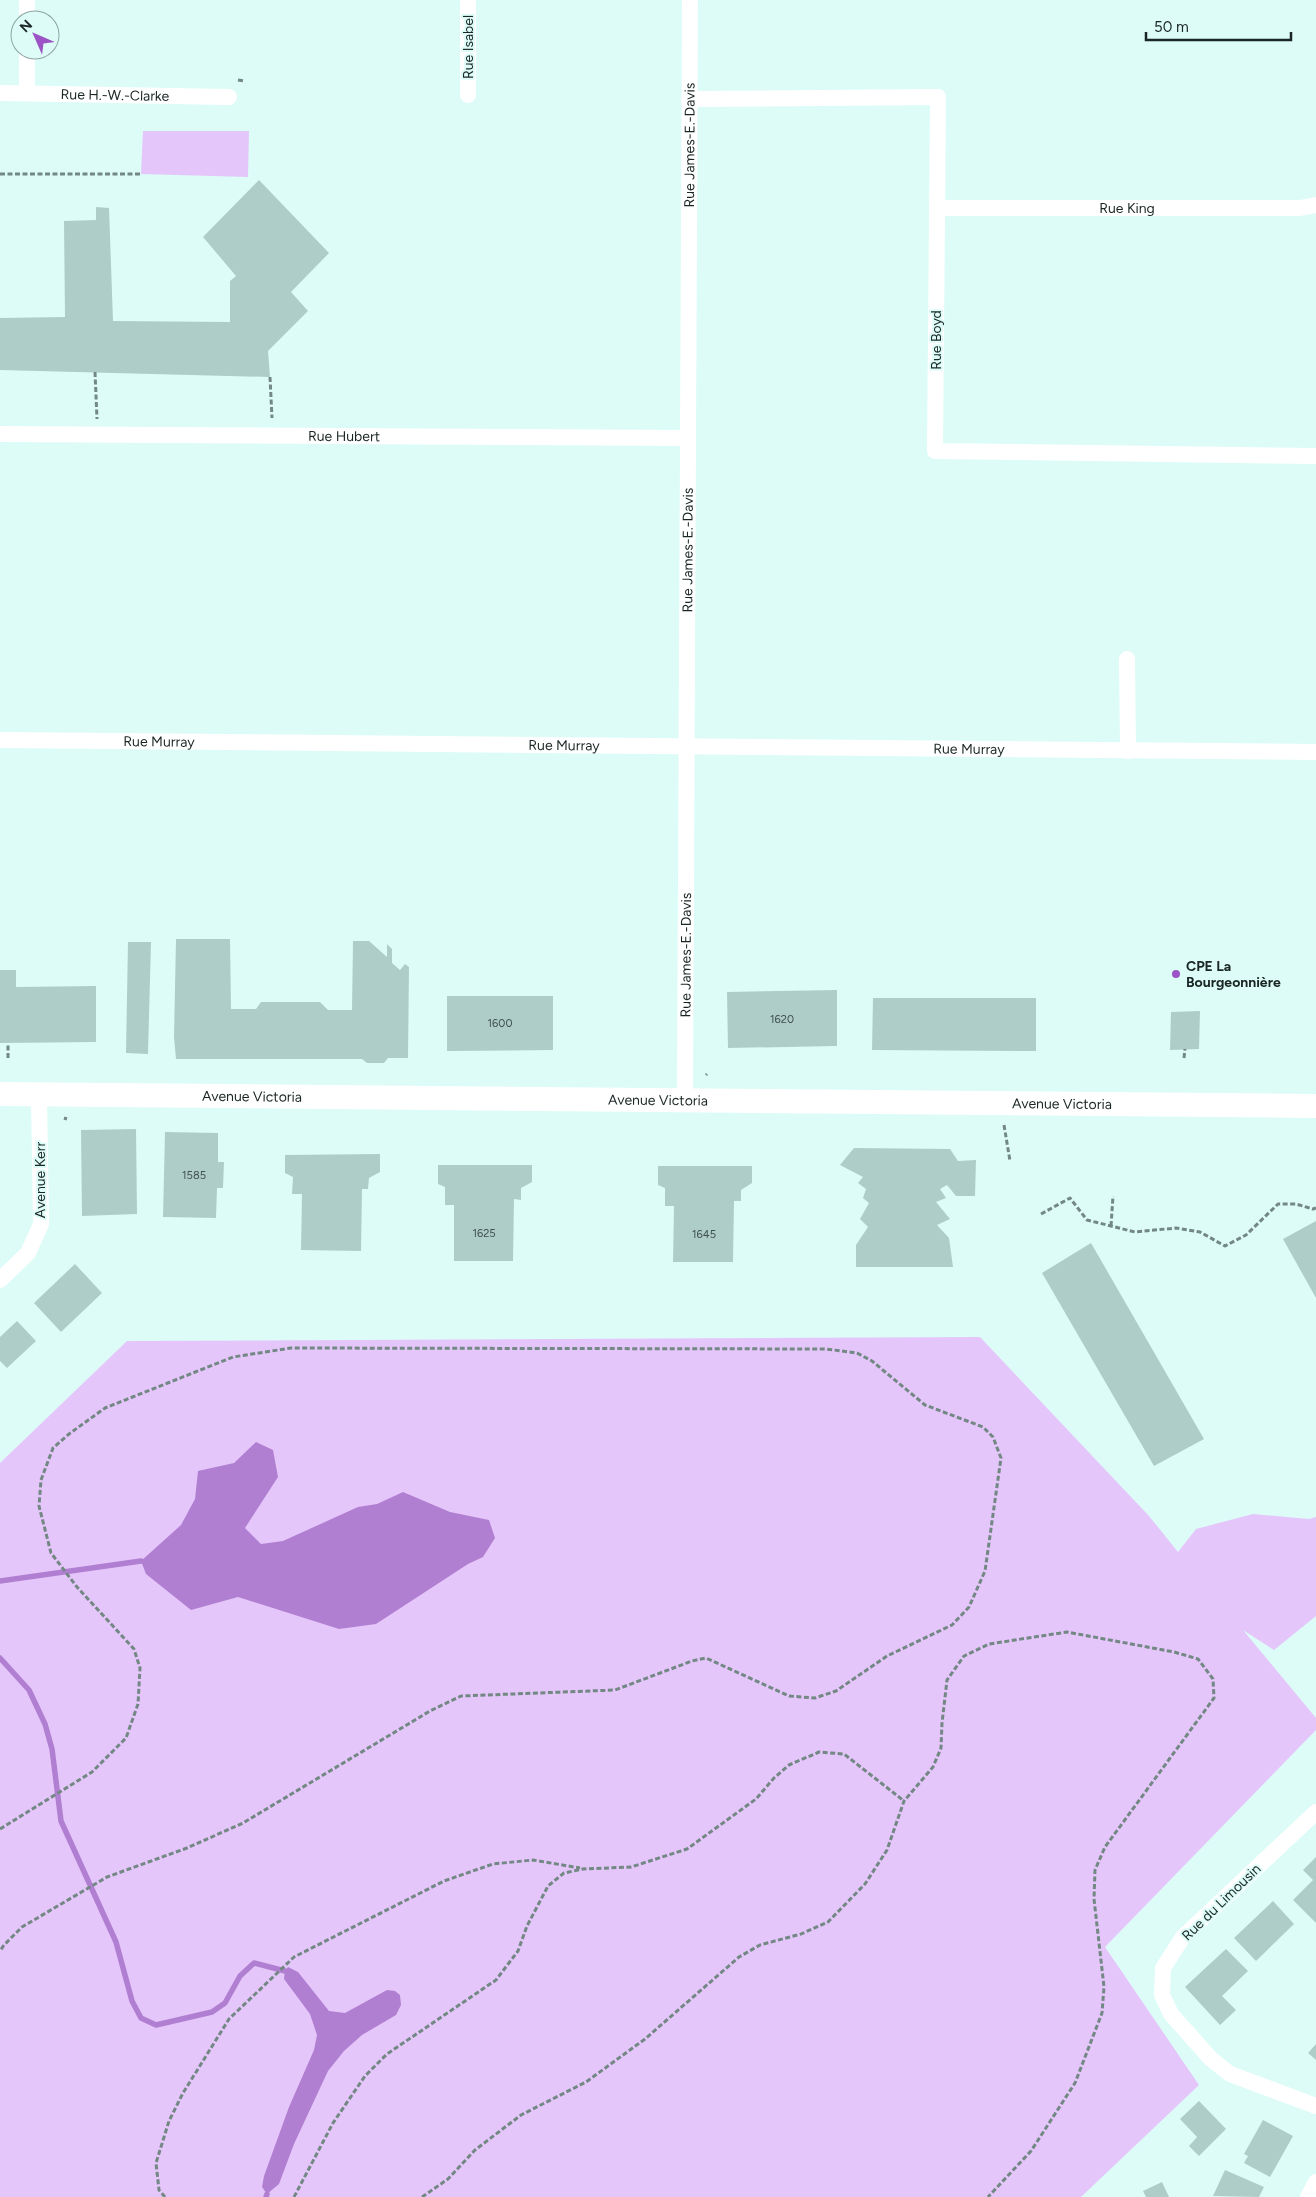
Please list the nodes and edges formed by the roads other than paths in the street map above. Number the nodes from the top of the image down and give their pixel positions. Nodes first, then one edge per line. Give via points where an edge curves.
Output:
1 (468, 0) edge
2 (690, 0) edge
3 (27, 60) edge
4 (0, 93) edge
5 (27, 93) junction
6 (468, 95) dead end
7 (230, 97) dead end
8 (689, 99) junction
9 (1316, 205) edge
10 (937, 208) junction
11 (0, 434) edge
12 (688, 438) junction
13 (1316, 456) edge
14 (1127, 659) dead end
15 (0, 740) edge
16 (687, 747) junction
17 (1128, 751) junction
18 (1316, 752) edge
19 (0, 1094) edge
20 (39, 1095) junction
21 (685, 1100) junction
22 (1316, 1106) edge
23 (0, 1280) edge
24 (1316, 1812) edge
25 (1316, 2106) edge
26 (1316, 2182) edge
27 (1308, 2197) edge

1 - 6 street, Rue Isabel
2 - 8 street, Rue James-E.-Davis
3 - 5 street
4 - 5 street, Rue H.-W.-Clarke
5 - 7 street, Rue H.-W.-Clarke
8 - 10 street, Rue Boyd via 938,96
8 - 12 street, Rue James-E.-Davis
9 - 10 street, Rue King via 1300,208
10 - 13 street, Rue Boyd via 935,451
11 - 12 street, Rue Hubert
12 - 16 street, Rue James-E.-Davis
14 - 17 street
15 - 16 street, Rue Murray
16 - 17 street, Rue Murray
16 - 21 street, Rue James-E.-Davis
17 - 18 street, Rue Murray
19 - 20 street, Avenue Victoria
20 - 21 street, Avenue Victoria
20 - 23 street, Avenue Kerr via 40,1224 28,1253
21 - 22 street, Avenue Victoria
24 - 25 street, Rue du Limousin via 1182,1937 1163,1968 1162,1995 1171,2014 1230,2074
26 - 27 street

